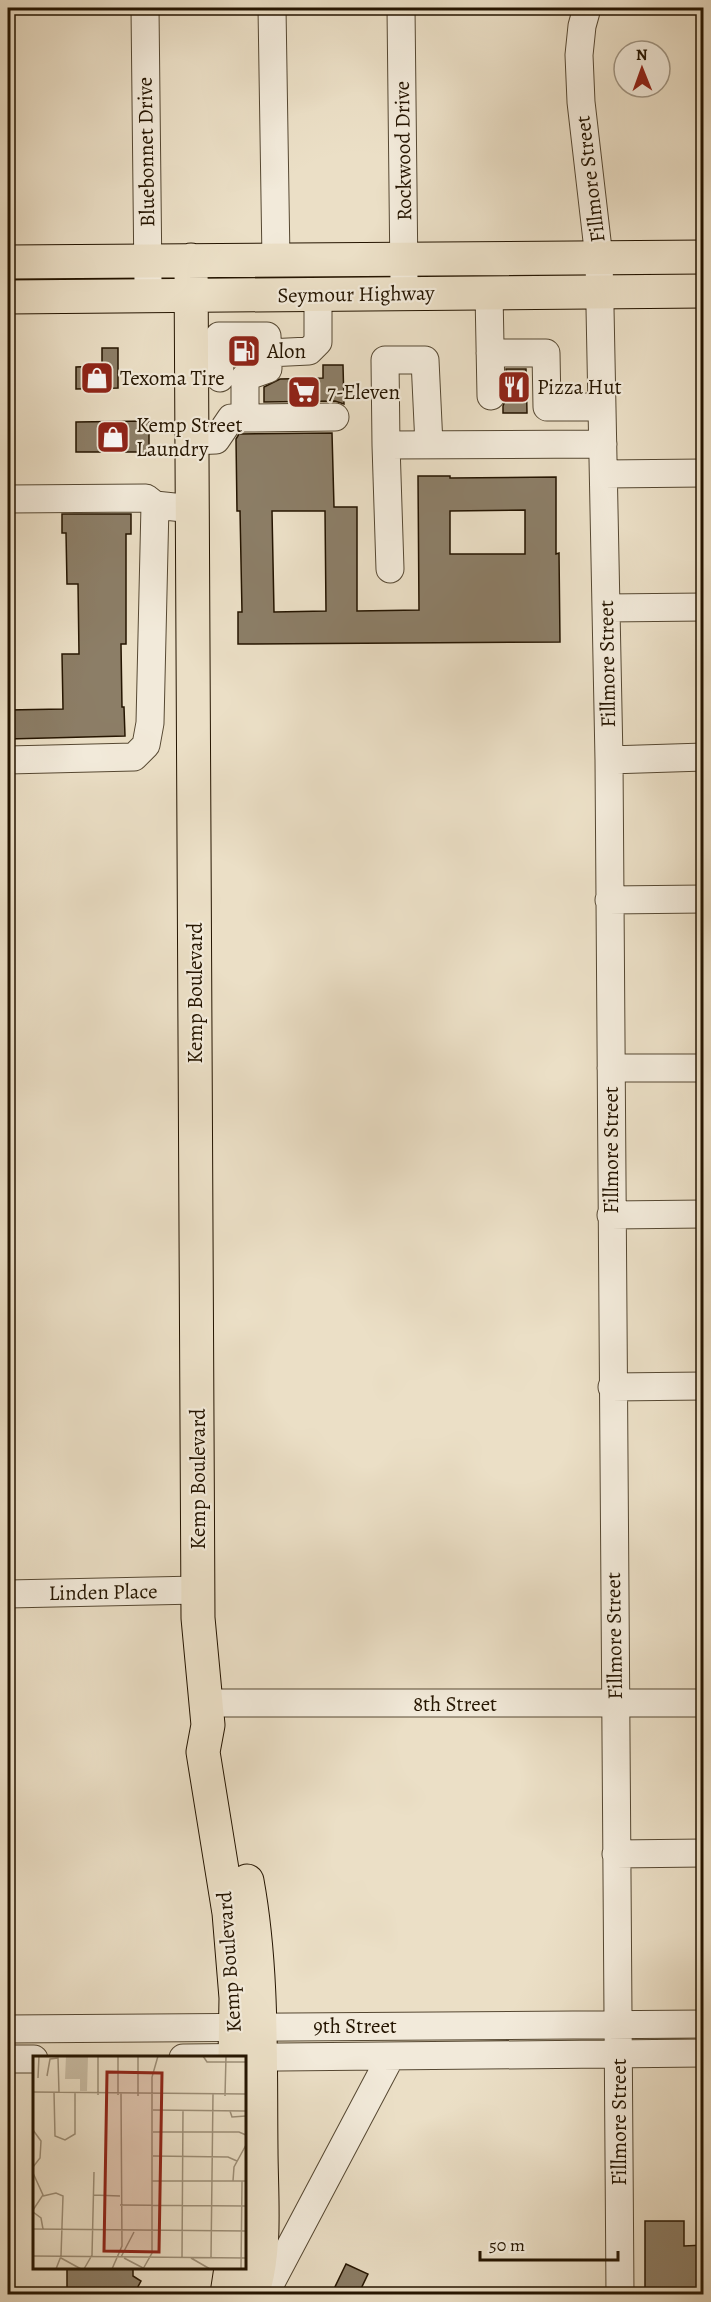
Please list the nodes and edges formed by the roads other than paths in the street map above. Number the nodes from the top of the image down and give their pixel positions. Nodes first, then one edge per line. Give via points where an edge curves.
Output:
1 (145, 8) edge
2 (272, 8) edge
3 (401, 8) edge
4 (587, 8) edge
5 (704, 257) edge
6 (404, 258) junction
7 (599, 258) junction
8 (148, 260) junction
9 (191, 260) junction
10 (276, 260) junction
11 (8, 262) edge
12 (704, 291) edge
13 (600, 292) junction
14 (489, 293) junction
15 (318, 294) junction
16 (404, 294) junction
17 (148, 296) junction
18 (191, 296) junction
19 (243, 296) junction
20 (8, 297) edge
21 (244, 337) junction
22 (268, 353) junction
23 (490, 353) junction
24 (225, 375) junction
25 (491, 396) dead end
26 (602, 407) junction
27 (335, 417) dead end
28 (245, 418) junction
29 (192, 441) junction
30 (603, 444) junction
31 (386, 445) junction
32 (429, 445) junction
33 (704, 473) edge
34 (604, 474) junction
35 (8, 499) edge
36 (155, 505) junction
37 (193, 509) junction
38 (390, 569) dead end
39 (193, 582) junction
40 (153, 584) junction
41 (704, 607) edge
42 (606, 608) junction
43 (704, 757) edge
44 (8, 760) edge
45 (609, 760) junction
46 (704, 899) edge
47 (609, 900) junction
48 (610, 1068) junction
49 (704, 1068) edge
50 (704, 1214) edge
51 (611, 1215) junction
52 (612, 1386) junction
53 (704, 1386) edge
54 (198, 1590) junction
55 (8, 1594) edge
56 (704, 1703) edge
57 (615, 1704) junction
58 (207, 1714) junction
59 (704, 1853) edge
60 (616, 1854) junction
61 (618, 2024) junction
62 (704, 2024) edge
63 (8, 2029) edge
64 (245, 2045) edge
65 (704, 2053) edge
66 (618, 2054) junction
67 (193, 2056) edge
68 (246, 2056) edge
69 (391, 2056) junction
70 (8, 2059) edge
71 (33, 2059) edge
72 (231, 2269) edge
73 (227, 2295) edge
74 (252, 2295) edge
75 (265, 2295) edge
76 (620, 2295) edge

1 - 8 street, Bluebonnet Drive
2 - 10 street
3 - 6 street, Rockwood Drive
4 - 7 street, Fillmore Street via 579,55 581,102
5 - 7 main road, Seymour Highway
6 - 7 main road, Seymour Highway
6 - 10 main road, Seymour Highway
6 - 16 street, Rockwood Drive
7 - 13 street, Fillmore Street
8 - 9 main road, Seymour Highway
8 - 11 main road, Seymour Highway
8 - 17 street, Bluebonnet Drive
9 - 10 main road, Seymour Highway
9 - 18 main road, Kemp Boulevard
12 - 13 main road, Seymour Highway
13 - 14 main road, Seymour Highway
13 - 26 street, Fillmore Street
14 - 16 main road, Seymour Highway
14 - 23 street
15 - 16 main road, Seymour Highway
15 - 19 main road, Seymour Highway
15 - 22 street via 318,342 309,351
17 - 18 main road, Seymour Highway
17 - 20 main road, Seymour Highway
18 - 19 main road, Seymour Highway
18 - 24 main road, Kemp Boulevard
19 - 21 street
21 - 22 street via 267,336
21 - 24 street via 219,336
22 - 24 street via 268,369
23 - 25 street
23 - 26 street via 546,353 547,407
24 - 28 street
24 - 29 main road, Kemp Boulevard
26 - 30 street, Fillmore Street
27 - 28 street
28 - 29 street via 231,418 216,440
29 - 37 main road, Kemp Boulevard
30 - 32 street
30 - 34 street, Fillmore Street
31 - 32 street
31 - 32 street via 385,360 425,360
31 - 38 street
33 - 34 street
34 - 42 street, Fillmore Street
35 - 36 street via 146,498
36 - 37 street
36 - 40 street
37 - 39 main road, Kemp Boulevard
39 - 40 street
39 - 54 main road, Kemp Boulevard
40 - 44 street via 150,723 146,745 134,757
41 - 42 street
42 - 45 street, Fillmore Street
43 - 45 street
45 - 47 street, Fillmore Street
46 - 47 street
47 - 48 street, Fillmore Street
48 - 49 street
48 - 51 street, Fillmore Street
50 - 51 street
51 - 52 street, Fillmore Street
52 - 53 street
52 - 57 street, Fillmore Street
54 - 55 street, Linden Place
54 - 58 main road, Kemp Boulevard
56 - 57 street, 8th Street
57 - 58 street, 8th Street
57 - 60 street, Fillmore Street
58 - 64 main road, Kemp Boulevard via 222,1755 247,1885 259,1985
59 - 60 street
60 - 61 street, Fillmore Street
61 - 62 street, 9th Street
61 - 64 street, 9th Street
61 - 66 street, Fillmore Street
63 - 64 street, 9th Street
64 - 67 street, 9th Street
64 - 69 street, 9th Street
65 - 66 street, 9th Street
66 - 69 street, 9th Street
66 - 76 street, Fillmore Street
68 - 74 main road, Kemp Boulevard via 261,2222 258,2280
69 - 75 street
70 - 71 street
72 - 73 main road

